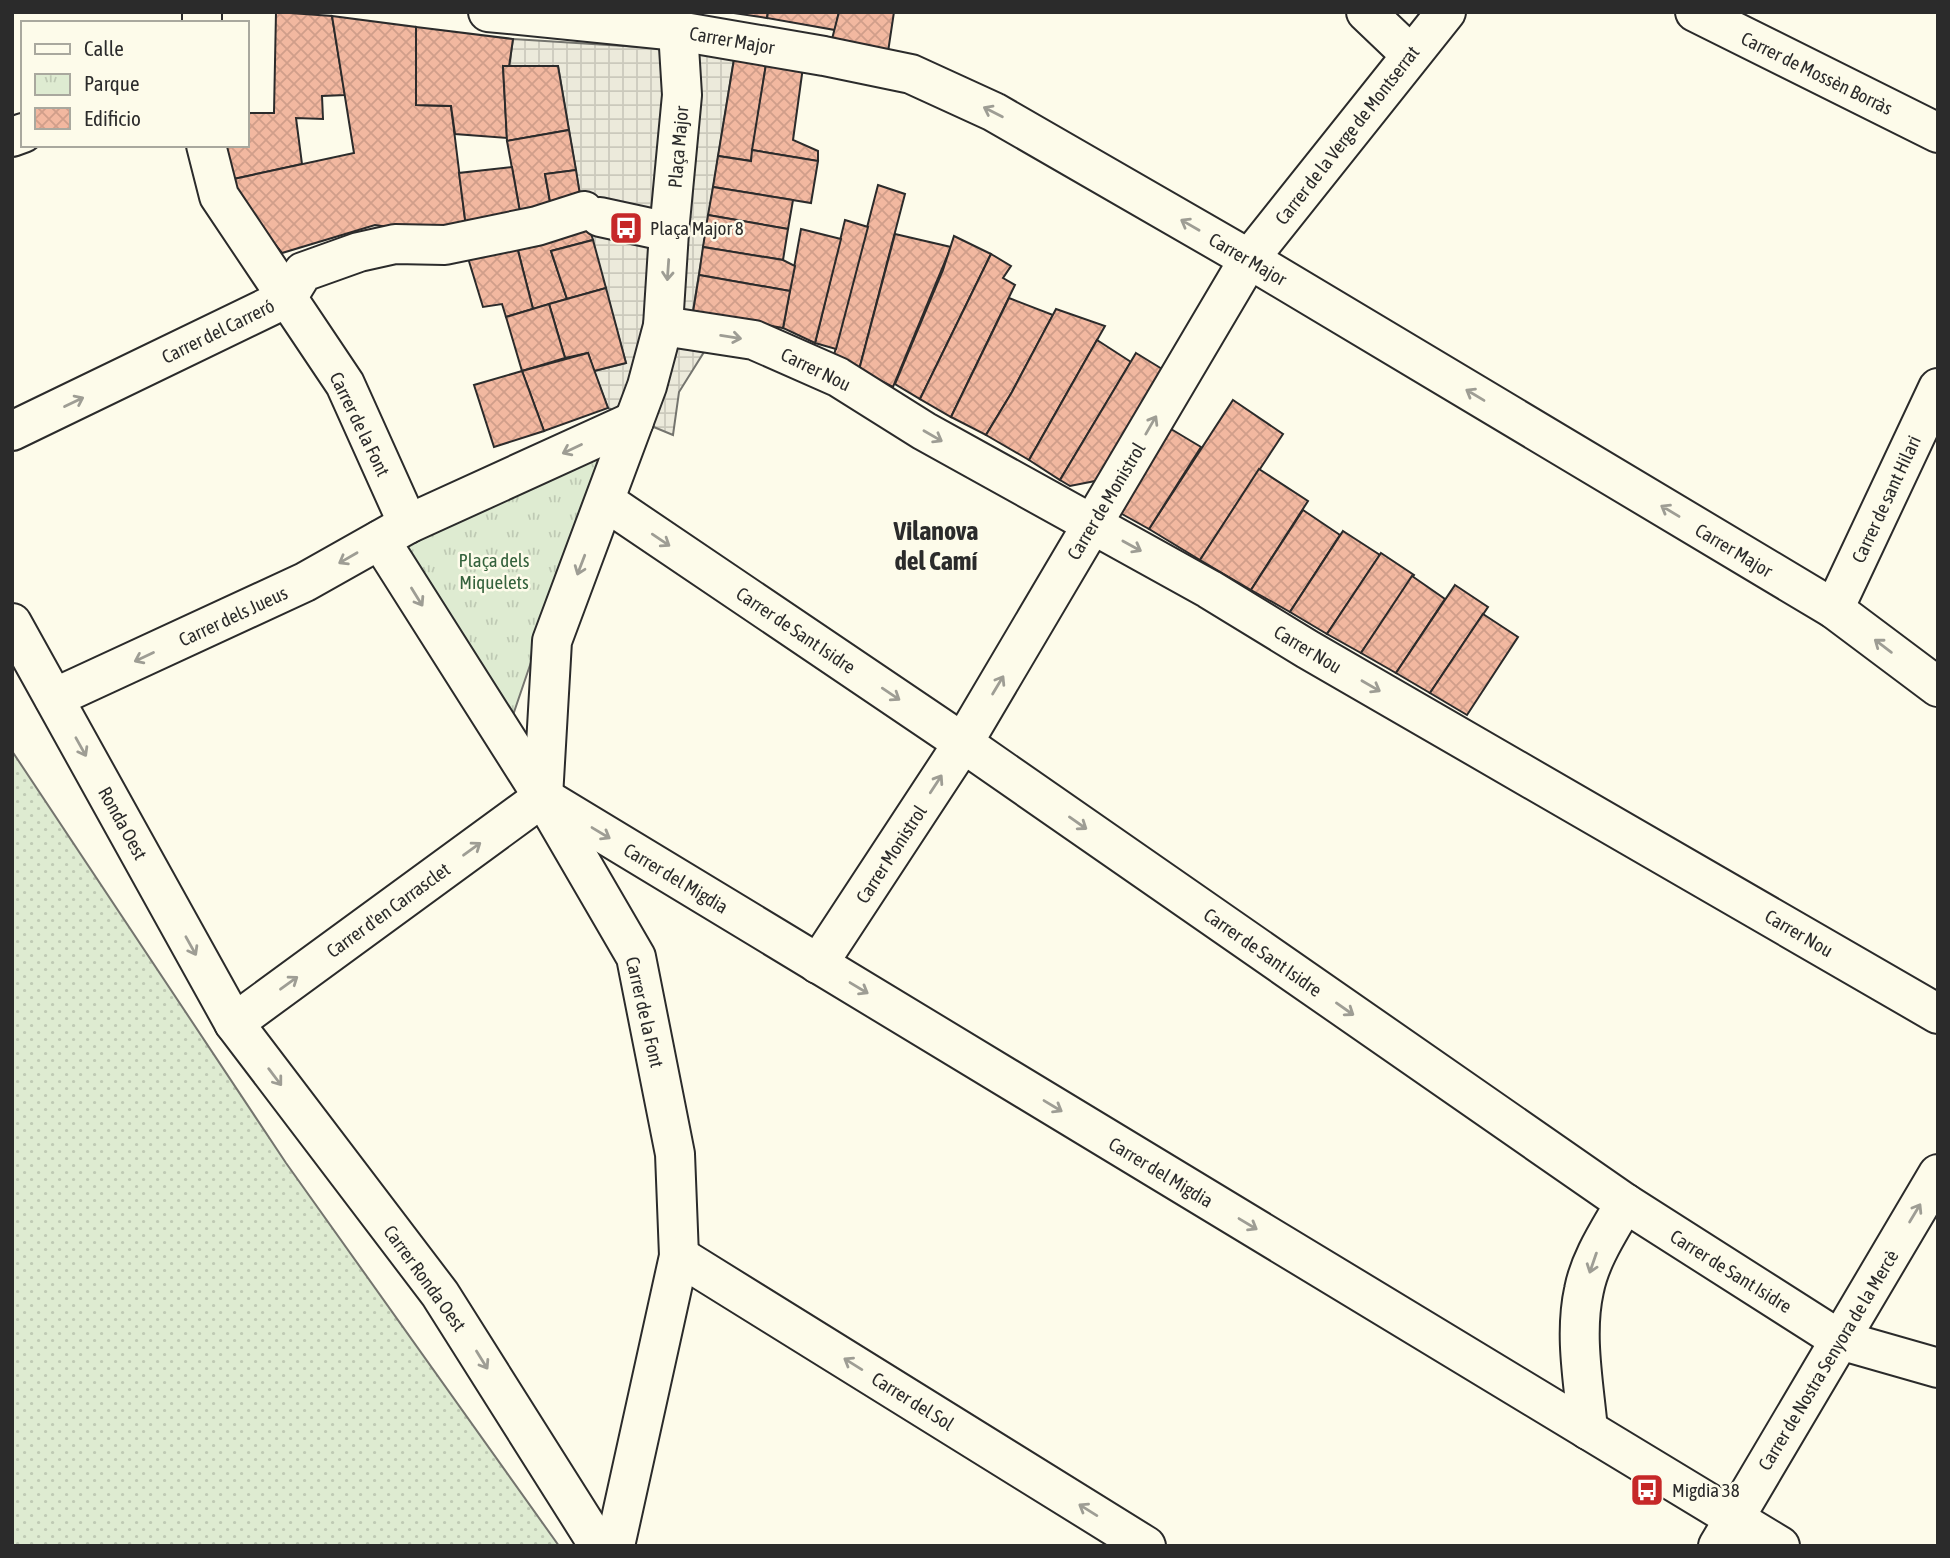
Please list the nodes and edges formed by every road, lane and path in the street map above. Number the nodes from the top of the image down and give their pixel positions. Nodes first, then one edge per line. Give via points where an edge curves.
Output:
1 (488, 12) edge
2 (1366, 12) edge
3 (1446, 12) edge
4 (1695, 12) edge
5 (678, 31) junction
6 (1410, 54) junction
7 (1938, 133) edge
8 (207, 147) edge
9 (669, 232) junction
10 (1249, 259) junction
11 (287, 298) junction
12 (663, 326) junction
13 (1938, 388) edge
14 (634, 421) junction
15 (12, 431) edge
16 (605, 502) junction
17 (1093, 524) junction
18 (394, 532) junction
19 (1834, 610) junction
20 (12, 623) edge
21 (1938, 687) edge
22 (54, 698) junction
23 (963, 743) junction
24 (542, 797) junction
25 (818, 964) junction
26 (1938, 1014) edge
27 (234, 1023) junction
28 (1938, 1174) edge
29 (1625, 1203) junction
30 (679, 1256) junction
31 (1840, 1340) junction
32 (1938, 1368) edge
33 (1588, 1430) junction
34 (1726, 1532) edge
35 (599, 1546) edge
36 (615, 1546) edge
37 (1146, 1546) edge
38 (1780, 1546) edge

1 - 5 street, Carrer Major
2 - 6 street
3 - 6 street, Carrer de la Verge de Montserrat
4 - 7 street, Carrer de Mossèn Borràs
5 - 9 street, Plaça Major via 682,94
10 -> 5 street, Carrer Major via 994,112 911,74
6 - 10 street, Carrer de la Verge de Montserrat
8 - 11 street, Carrer de la Font via 219,196
9 - 11 street, Carrer del Carreró via 592,214 445,245 395,244 303,272
9 -> 12 street, Plaça Major
17 -> 10 street, Carrer de Monistrol
19 -> 10 street, Carrer Major
15 -> 11 street, Carrer del Carreró
11 - 18 street, Carrer de la Font via 345,384
12 - 14 street, Plaça Major
12 -> 17 street, Carrer Nou via 754,340 838,377
13 - 19 street, Carrer de sant Hilari
14 - 16 street
14 -> 18 street
16 -> 23 street, Carrer de Sant Isidre
16 -> 24 street via 552,641
23 -> 17 street, Carrer de Monistrol
17 -> 26 street, Carrer Nou
18 -> 22 street, Carrer dels Jueus via 305,583
18 -> 24 street, Carrer de la Font
21 -> 19 street, Carrer Major
20 - 22 street, Ronda Oest
22 -> 27 street, Ronda Oest
25 -> 23 street, Carrer Monistrol
23 -> 29 street, Carrer de Sant Isidre
24 -> 25 street, Carrer del Migdia
27 -> 24 street, Carrer d'en Carrasclet
24 - 30 street, Carrer de la Font via 636,957 675,1154
25 -> 33 street, Carrer del Migdia
27 -> 35 street, Carrer Ronda Oest via 440,1294
31 -> 28 street, Carrer de Nostra Senyora de la Mercè
29 - 31 street, Carrer de Sant Isidre
29 -> 33 street via 1597,1252 1584,1291 1580,1337
30 - 36 street, Carrer de la Font
37 -> 30 street, Carrer del Sol
31 - 32 street, Carrer de Sant Isidre
31 - 34 street, Carrer de Nostra Senyora de la Mercè
33 - 34 street, Carrer del Migdia
34 - 38 street, Carrer del Migdia

